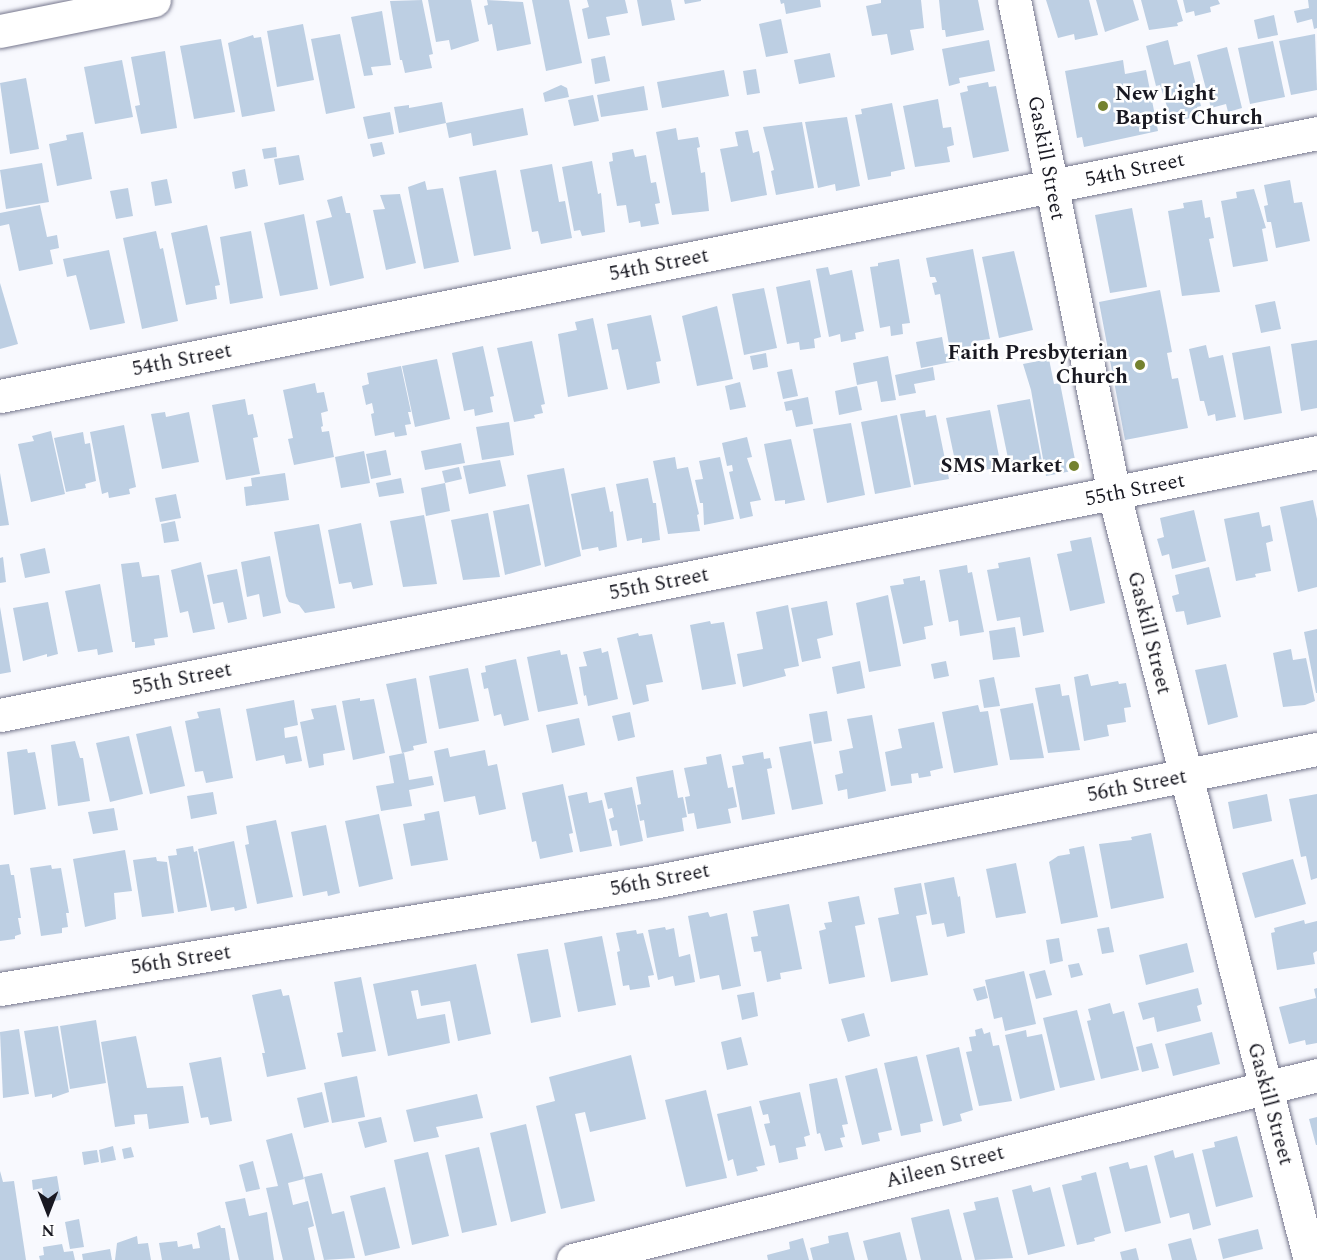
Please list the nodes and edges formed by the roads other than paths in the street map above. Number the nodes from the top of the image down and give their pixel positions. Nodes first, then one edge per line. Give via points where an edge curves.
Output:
1 (154, 0) edge
2 (1014, 0) edge
3 (0, 31) edge
4 (1317, 133) edge
5 (1052, 187) junction
6 (0, 396) edge
7 (1317, 452) edge
8 (1114, 494) junction
9 (0, 715) edge
10 (1317, 749) edge
11 (1186, 777) junction
12 (0, 989) edge
13 (1317, 1075) edge
14 (1265, 1088) junction
15 (573, 1260) edge
16 (1310, 1260) edge

1 - 3 street
2 - 5 street, Gaskill Street
4 - 5 street, 54th Street
5 - 6 street, 54th Street
5 - 8 street, Gaskill Street
7 - 8 street, 55th Street
8 - 9 street, 55th Street
8 - 11 street, Gaskill Street
10 - 11 street, 56th Street
11 - 12 street, 56th Street via 653,882
11 - 14 street, Gaskill Street
13 - 14 street, Aileen Street
14 - 15 street, Aileen Street
14 - 16 street, Gaskill Street

